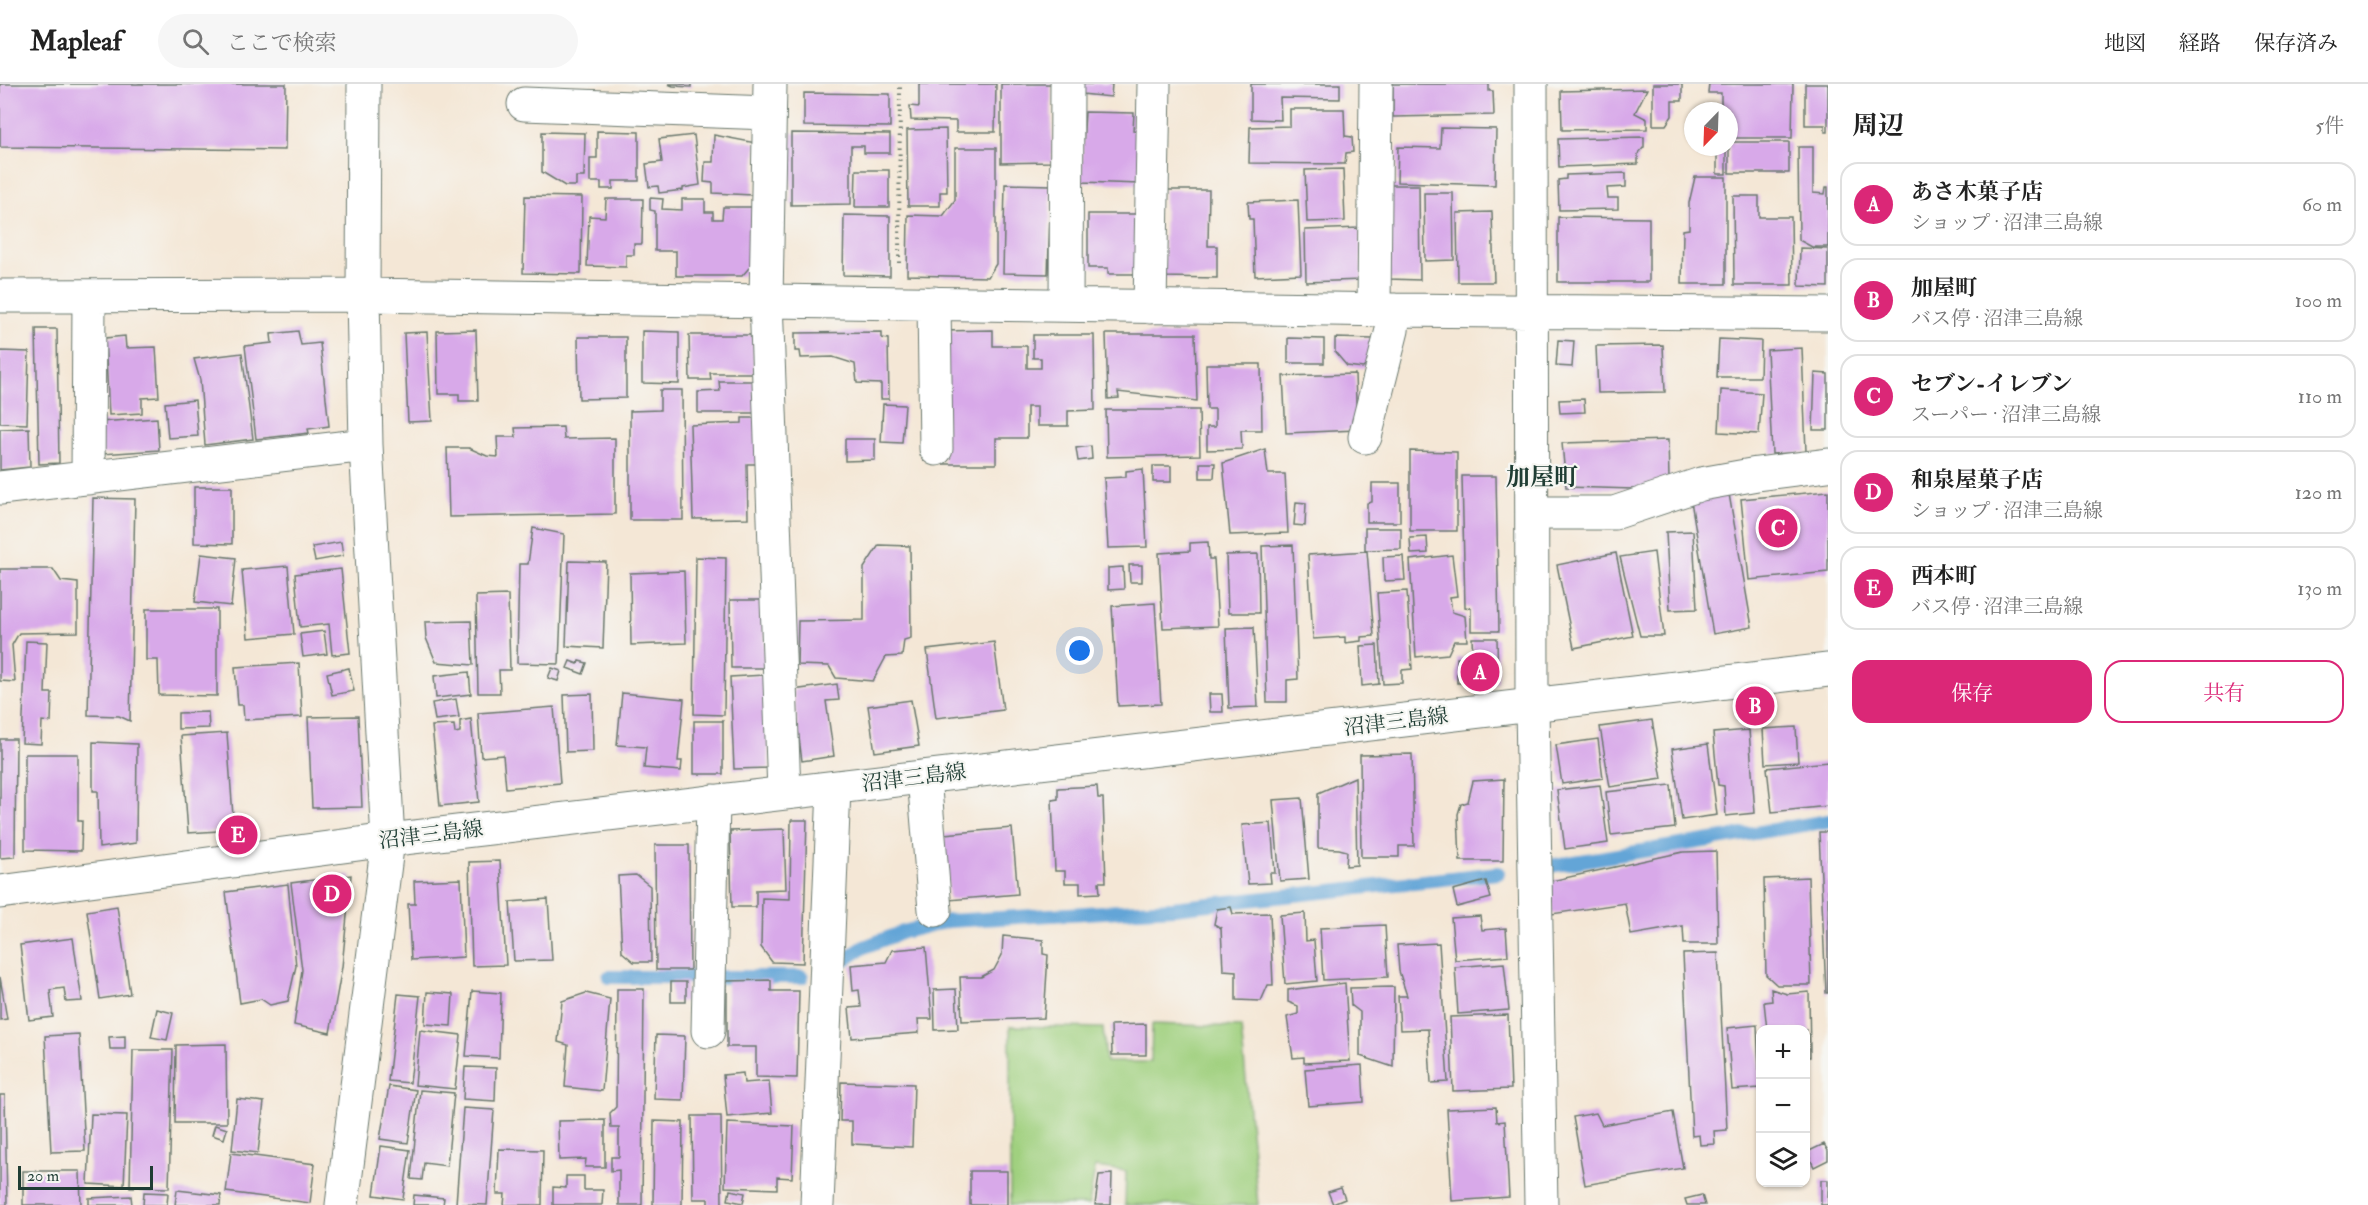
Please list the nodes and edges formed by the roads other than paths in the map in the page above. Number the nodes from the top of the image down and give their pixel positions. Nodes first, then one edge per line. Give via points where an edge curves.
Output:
1 (364, 84) edge
2 (1067, 84) edge
3 (1154, 84) edge
4 (1376, 84) edge
5 (1530, 84) edge
6 (769, 98) edge
7 (524, 104) dead end
8 (363, 295) junction
9 (0, 296) edge
10 (89, 296) junction
11 (766, 300) junction
12 (934, 303) junction
13 (1066, 305) junction
14 (1150, 307) junction
15 (1384, 310) junction
16 (1530, 311) junction
17 (1828, 314) edge
18 (1365, 437) dead end
19 (366, 445) junction
20 (936, 449) dead end
21 (1828, 465) edge
22 (88, 478) junction
23 (0, 488) edge
24 (1532, 513) junction
25 (1828, 670) edge
26 (1532, 706) junction
27 (924, 777) junction
28 (834, 788) junction
29 (784, 792) junction
30 (713, 801) junction
31 (388, 840) junction
32 (0, 892) edge
33 (935, 910) dead end
34 (708, 1031) dead end
35 (342, 1205) edge
36 (817, 1205) edge
37 (1541, 1205) edge

1 - 8 street
2 - 13 street
3 - 14 street
4 - 15 street
5 - 16 street
6 - 7 street
6 - 11 street
8 - 10 street
8 - 11 street
8 - 19 street
9 - 10 street
10 - 22 street
11 - 12 street
11 - 29 street
12 - 13 street
12 - 20 street
13 - 14 street
14 - 15 street
15 - 16 street
15 - 18 street via 1392,330
16 - 17 street
16 - 24 street
19 - 22 street
19 - 31 street
21 - 24 street via 1701,484 1614,513
22 - 23 street
24 - 26 street
25 - 26 street, 沼津三島線
26 - 27 street, 沼津三島線
26 - 37 street
27 - 28 street, 沼津三島線
27 - 33 street
28 - 29 street, 沼津三島線
28 - 36 street
29 - 30 street, 沼津三島線
30 - 31 street, 沼津三島線
30 - 34 street
31 - 32 street, 沼津三島線
31 - 35 street

